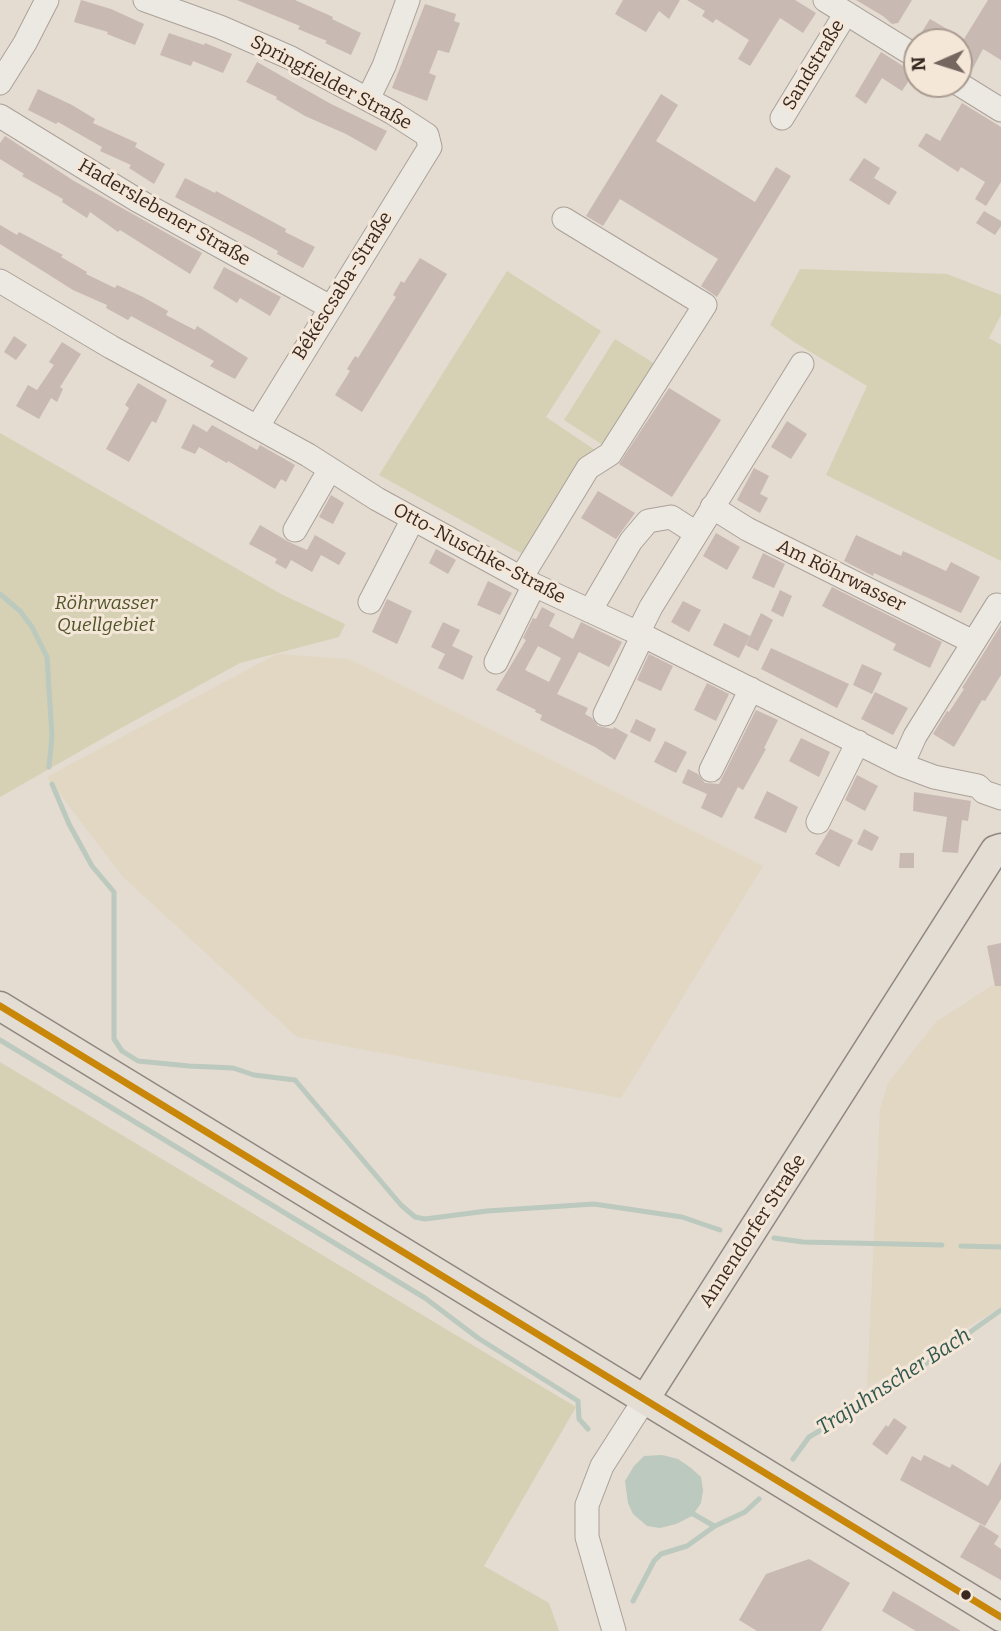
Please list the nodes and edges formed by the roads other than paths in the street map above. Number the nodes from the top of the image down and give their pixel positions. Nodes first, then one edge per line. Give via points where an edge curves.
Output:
1 (47, 0) edge
2 (145, 0) edge
3 (408, 0) edge
4 (837, 5) edge
5 (903, 48) edge
6 (0, 83) edge
7 (973, 92) edge
8 (368, 99) junction
9 (1001, 110) edge
10 (0, 116) edge
11 (782, 118) dead end
12 (430, 147) joint
13 (564, 219) dead end
14 (0, 281) edge
15 (330, 307) junction
16 (802, 364) dead end
17 (258, 426) junction
18 (330, 469) junction
19 (712, 507) junction
20 (413, 519) junction
21 (295, 530) dead end
22 (696, 533) junction
23 (527, 581) junction
24 (370, 602) dead end
25 (996, 605) dead end
26 (590, 611) junction
27 (641, 634) junction
28 (973, 642) junction
29 (496, 662) dead end
30 (751, 689) junction
31 (605, 714) dead end
32 (858, 742) junction
33 (902, 765) junction
34 (711, 770) dead end
35 (1001, 782) edge
36 (978, 786) junction
37 (1001, 798) edge
38 (818, 822) dead end
39 (999, 842) edge
40 (0, 1006) edge
41 (645, 1399) junction
42 (1001, 1617) edge
43 (614, 1631) edge

1 - 6 street
2 - 8 street, Springfielder Straße via 263,44
3 - 8 street
4 - 5 street
4 - 11 street, Sandstraße
7 - 9 street
8 - 12 street, Springfielder Straße via 413,124 427,135
10 - 15 street, Haderslebener Straße via 148,206
12 - 15 street, Békéscsaba-Straße
13 - 23 street via 705,305 610,454 589,468
14 - 17 street, Otto-Nuschke-Straße
15 - 17 street, Békéscsaba-Straße
16 - 19 street
17 - 18 street, Otto-Nuschke-Straße
18 - 20 street, Otto-Nuschke-Straße
18 - 21 street
19 - 22 street
19 - 28 street, Am Röhrwasser via 747,530
20 - 23 street, Otto-Nuschke-Straße
20 - 24 street
22 - 26 street via 671,517 648,521
22 - 27 street via 651,607
23 - 26 street, Otto-Nuschke-Straße
23 - 29 street
25 - 28 street
26 - 27 street, Otto-Nuschke-Straße
27 - 30 street, Otto-Nuschke-Straße
27 - 31 street
28 - 33 street
30 - 32 street, Otto-Nuschke-Straße
30 - 34 street
32 - 33 street, Otto-Nuschke-Straße
32 - 38 street
33 - 36 street, Otto-Nuschke-Straße
35 - 36 street, Otto-Nuschke-Straße via 986,781
36 - 37 street, Otto-Nuschke-Straße
39 - 41 main road, Annendorfer Straße
40 - 41 main road
41 - 42 main road
41 - 43 street, Annendorfer Straße via 602,1466 587,1505 587,1537

